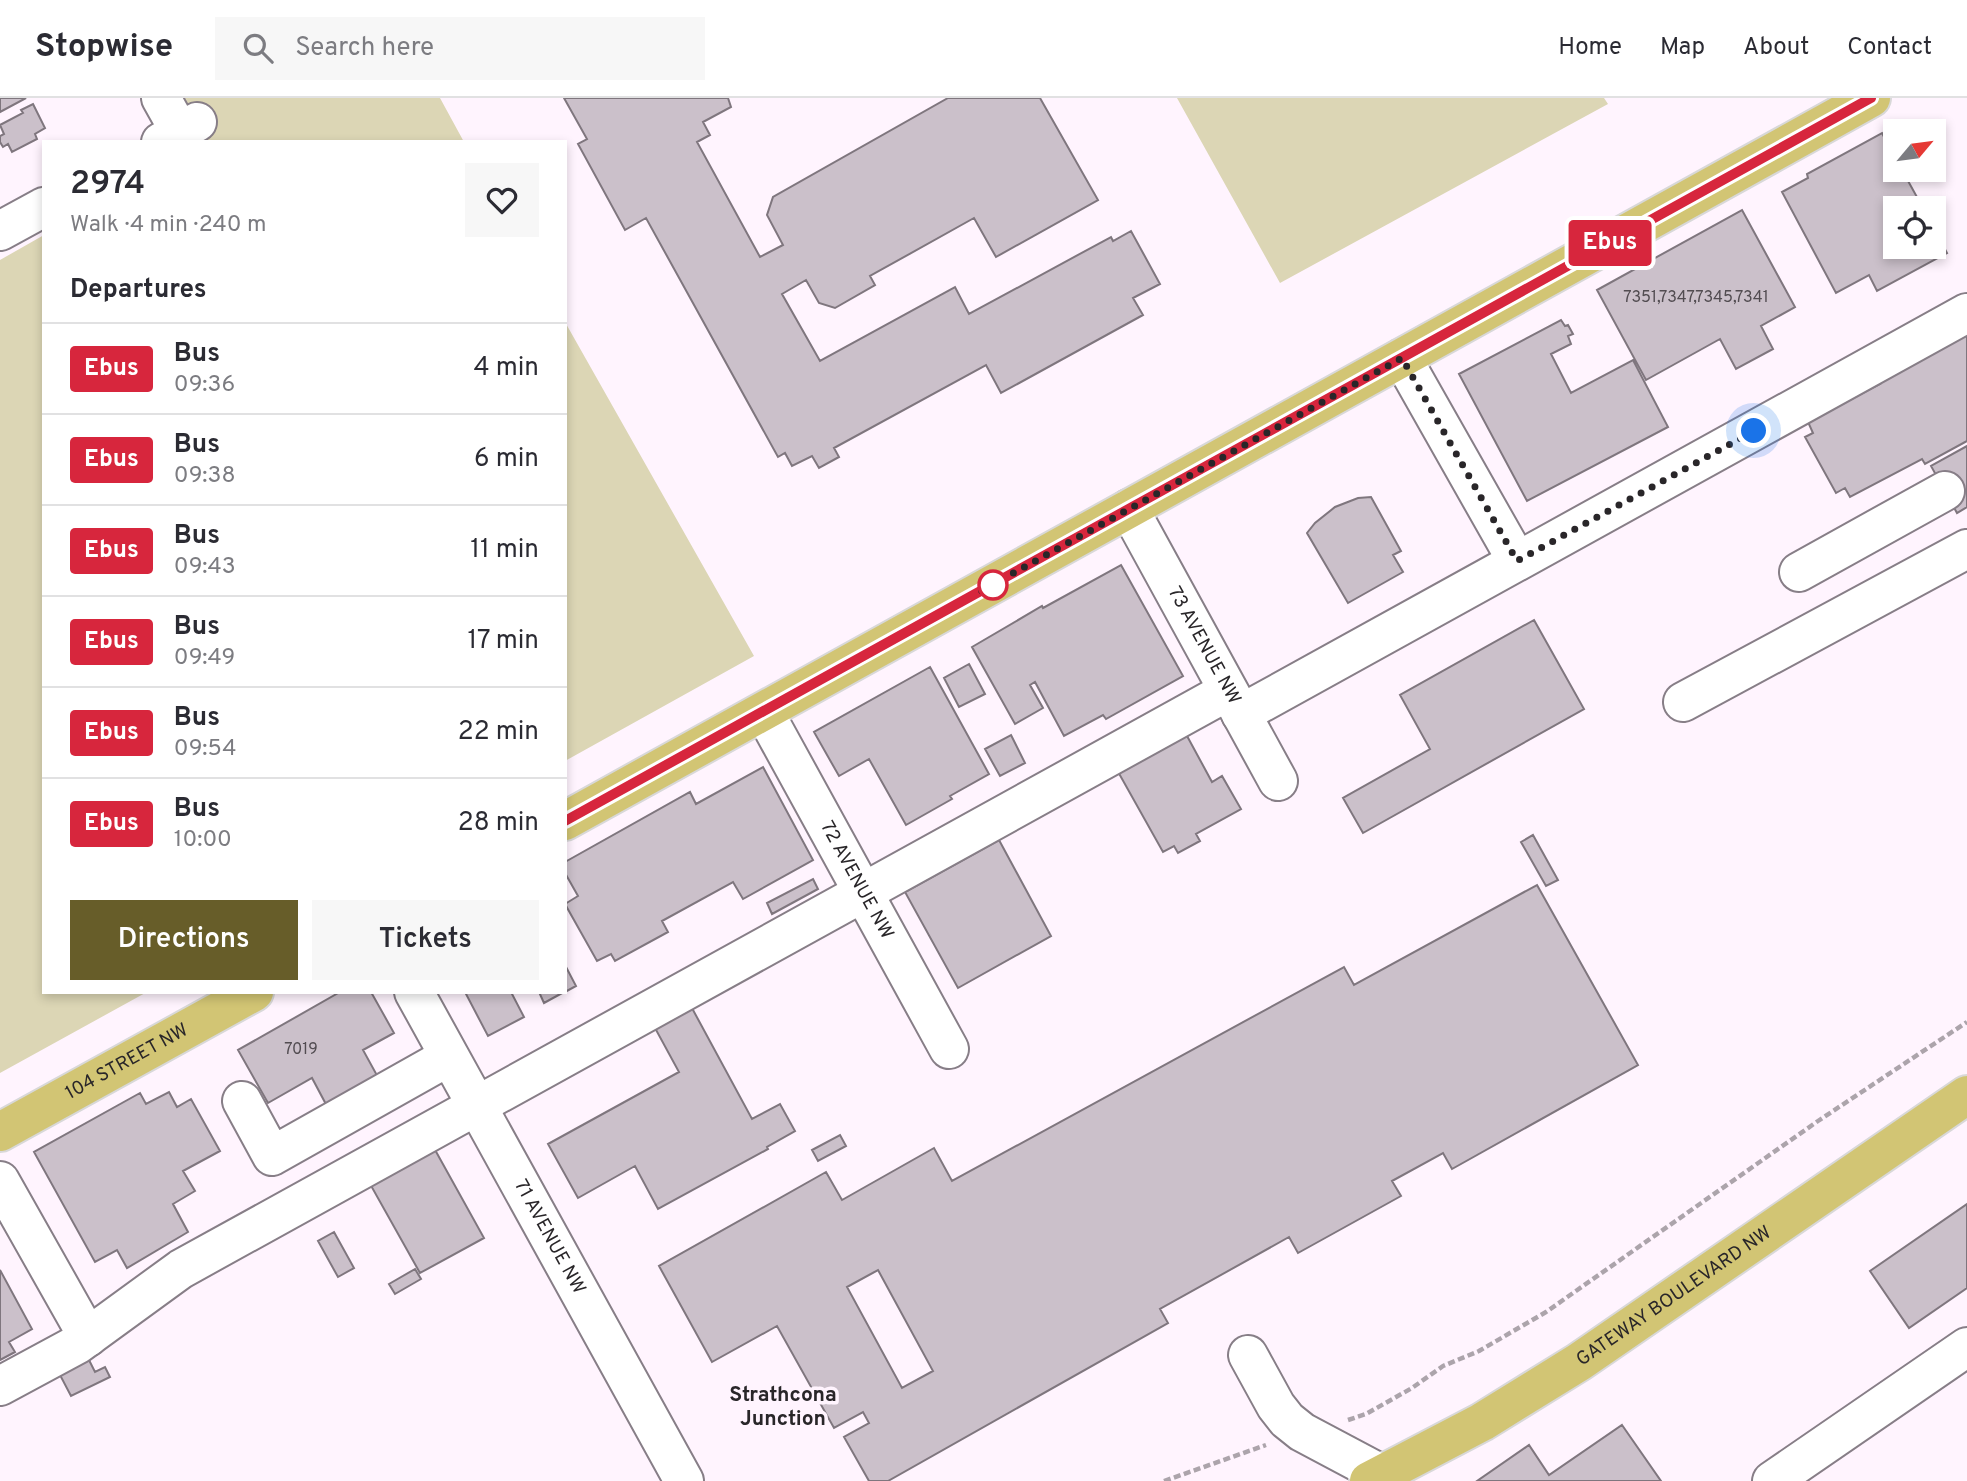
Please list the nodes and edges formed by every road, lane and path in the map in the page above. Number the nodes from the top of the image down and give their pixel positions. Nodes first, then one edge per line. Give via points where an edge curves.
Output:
1 (161, 98) edge
2 (1871, 98) edge
3 (179, 132) edge
4 (42, 208) edge
5 (0, 232) edge
6 (1967, 313) edge
7 (1402, 358) junction
8 (1945, 491) dead end
9 (1129, 509) junction
10 (1967, 548) edge
11 (1517, 561) junction
12 (1799, 572) dead end
13 (1235, 702) junction
14 (1683, 702) dead end
15 (764, 712) junction
16 (1278, 781) dead end
17 (567, 820) edge
18 (864, 892) junction
19 (250, 994) edge
20 (415, 994) edge
21 (1967, 1022) edge
22 (949, 1049) dead end
23 (448, 1057) junction
24 (1967, 1095) edge
25 (242, 1101) dead end
26 (477, 1106) junction
27 (0, 1132) edge
28 (272, 1156) junction
29 (0, 1181) edge
30 (298, 1205) junction
31 (88, 1337) junction
32 (1967, 1347) edge
33 (1248, 1355) dead end
34 (0, 1386) edge
35 (1339, 1423) dead end
36 (1278, 1440) dead end
37 (1376, 1478) edge
38 (684, 1481) edge
39 (1164, 1481) edge
40 (1772, 1481) edge

1 - 3 street
2 - 7 main road
4 - 5 street
6 - 11 street
7 - 9 main road
7 - 11 street
8 - 12 street
9 - 13 street, 73 AVENUE NW
9 - 15 main road
10 - 14 street
11 - 13 street
13 - 16 street, 73 AVENUE NW
13 - 18 street
15 - 17 main road
15 - 18 street, 72 AVENUE NW
18 - 22 street, 72 AVENUE NW
18 - 26 street
19 - 27 main road, 104 STREET NW
20 - 23 street, 71 AVENUE NW
21 - 35 path via 1546,1312 1479,1352 1443,1366 1366,1414
23 - 26 street, 71 AVENUE NW
23 - 28 street
24 - 37 main road, GATEWAY BOULEVARD NW via 1579,1362 1482,1422
25 - 28 street
26 - 30 street
26 - 38 street, 71 AVENUE NW
28 - 30 street
29 - 31 street
30 - 31 street via 181,1269
31 - 34 street
32 - 40 street
33 - 37 street via 1287,1420
36 - 39 path

